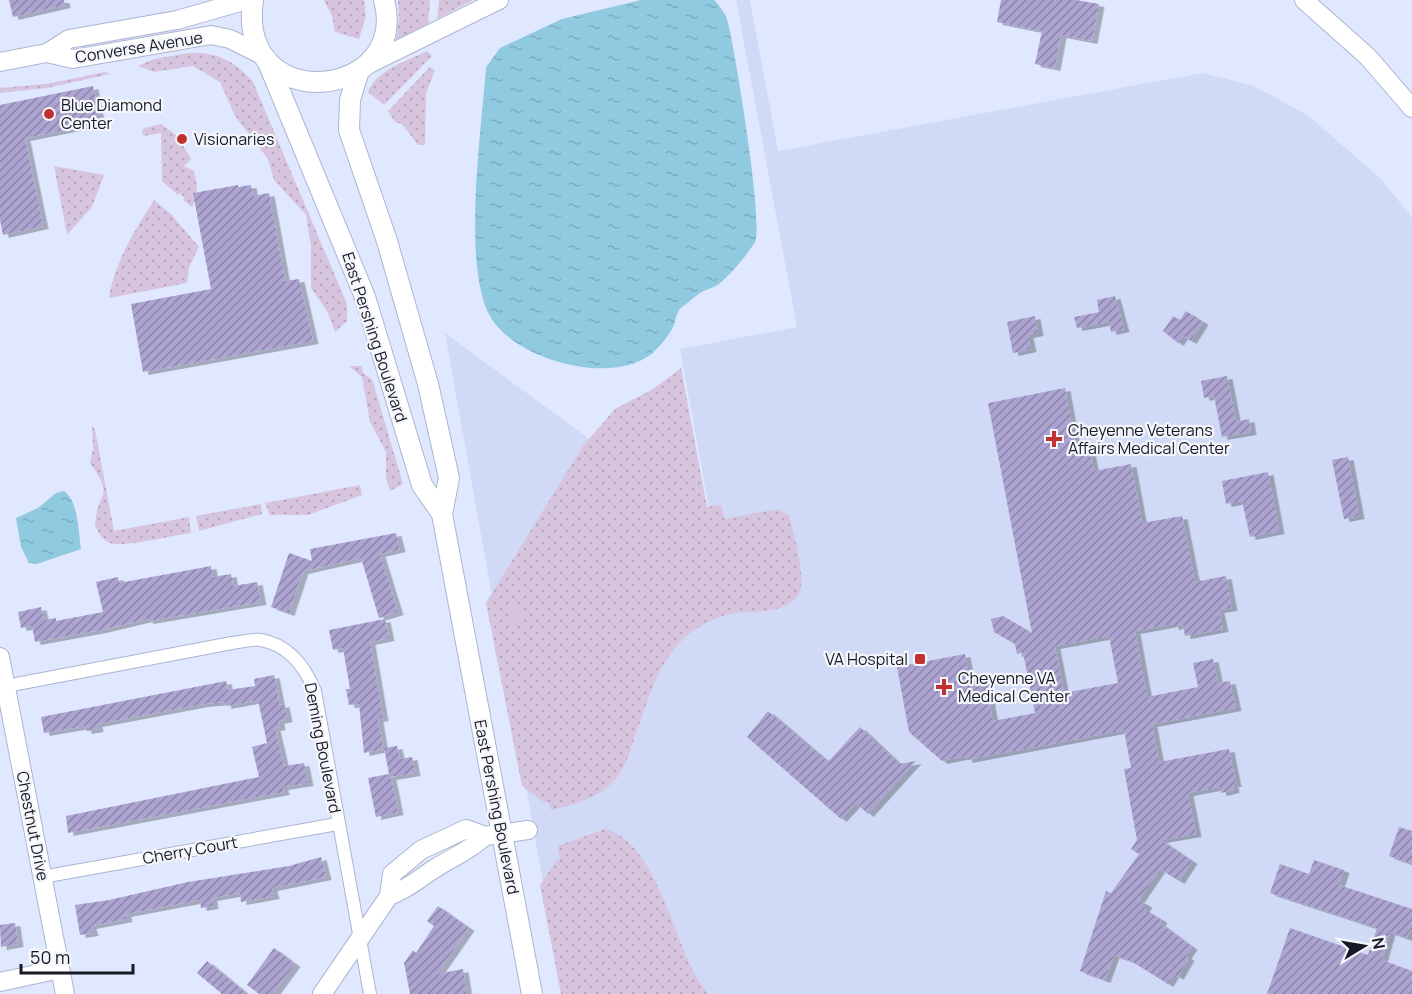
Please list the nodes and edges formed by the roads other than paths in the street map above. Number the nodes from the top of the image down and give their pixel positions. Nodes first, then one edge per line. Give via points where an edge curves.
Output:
1 (247, 0) edge
2 (253, 0) edge
3 (384, 0) edge
4 (499, 0) edge
5 (1304, 0) edge
6 (47, 53) junction
7 (265, 58) junction
8 (0, 62) edge
9 (361, 68) junction
10 (1412, 108) edge
11 (442, 514) junction
12 (0, 657) edge
13 (6, 686) junction
14 (338, 824) junction
15 (528, 830) dead end
16 (493, 835) junction
17 (42, 877) junction
18 (360, 941) junction
19 (60, 969) junction
20 (0, 982) edge
21 (65, 994) edge
22 (322, 994) edge
23 (370, 994) edge
24 (532, 994) edge

1 - 6 main road, Converse Avenue via 177,20 69,39
2 - 7 main road, East Pershing Boulevard via 252,28
3 - 9 main road, East Pershing Boulevard via 384,32 373,57
4 - 9 main road
5 - 10 main road via 1368,57
6 - 7 main road, Converse Avenue via 73,59 211,35 230,39
6 - 8 main road, Converse Avenue
7 - 9 main road via 290,77 318,84 333,82
7 - 11 main road, East Pershing Boulevard via 365,297 422,485
9 - 11 main road, East Pershing Boulevard via 350,100 349,130 387,241 428,384 448,478
11 - 16 main road, East Pershing Boulevard
12 - 13 main road, Chestnut Drive
13 - 14 street, Deming Boulevard via 232,643 260,640 277,647 305,668 315,691
13 - 17 main road, Chestnut Drive
14 - 17 street, Cherry Court
14 - 18 street, Deming Boulevard
15 - 16 main road
16 - 18 main road via 432,870 409,889 389,896
16 - 24 main road, East Pershing Boulevard
17 - 19 main road, Chestnut Drive
18 - 22 main road
18 - 23 street, Deming Boulevard
19 - 20 main road
19 - 21 main road, Chestnut Drive

